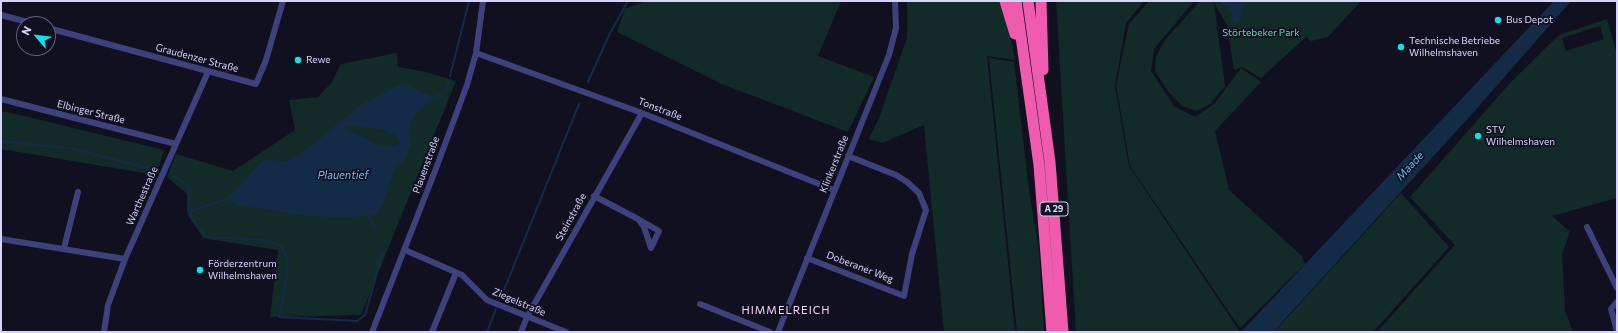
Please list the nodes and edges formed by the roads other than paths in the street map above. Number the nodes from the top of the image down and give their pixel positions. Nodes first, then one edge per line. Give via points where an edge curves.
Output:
1 (283, 1) edge
2 (483, 1) edge
3 (895, 1) edge
4 (1005, 1) edge
5 (1016, 1) edge
6 (1028, 1) edge
7 (1041, 1) edge
8 (1, 15) edge
9 (16, 19) edge
10 (56, 30) edge
11 (476, 53) junction
12 (208, 72) junction
13 (1027, 73) junction
14 (1040, 86) junction
15 (1, 99) edge
16 (642, 113) junction
17 (176, 144) junction
18 (848, 156) junction
19 (834, 190) junction
20 (78, 192) dead end
21 (594, 196) junction
22 (638, 219) junction
23 (1587, 227) dead end
24 (1, 239) edge
25 (64, 248) junction
26 (405, 250) junction
27 (807, 258) junction
28 (125, 259) junction
29 (456, 273) junction
30 (1617, 288) edge
31 (1617, 302) edge
32 (700, 304) dead end
33 (527, 317) junction
34 (1617, 331) edge
35 (104, 332) edge
36 (372, 332) edge
37 (432, 332) edge
38 (521, 332) edge
39 (566, 332) edge
40 (770, 332) edge
41 (778, 332) edge
42 (1052, 332) edge
43 (1063, 332) edge

1 - 12 street, Graudenzer Straße via 266,60 256,84
2 - 11 street, Plauenstraße
3 - 18 street, Klinkerstraße via 896,28 889,55
4 - 13 highway via 1020,57
5 - 13 highway, A 29
6 - 14 highway, A 29
7 - 14 highway via 1044,67
8 - 9 street
10 - 12 street, Graudenzer Straße
11 - 16 street, Tonstraße
11 - 26 street, Plauenstraße via 467,85
12 - 17 street, Warthestraße
13 - 42 highway, A 29 via 1045,226
14 - 43 highway, A 29 via 1057,238
15 - 17 street, Elbinger Straße
16 - 19 street, Tonstraße
16 - 21 street, Steinstraße
17 - 28 street, Warthestraße
18 - 19 street, Klinkerstraße
18 - 27 street, Doberaner Weg via 908,182 926,210 912,254 904,296
19 - 27 street, Klinkerstraße
20 - 25 street
21 - 22 street
21 - 33 street, Steinstraße
22 - 22 street via 644,227 651,248 659,231
23 - 30 street
24 - 25 street
25 - 28 street
26 - 29 street, Ziegelstraße
26 - 36 street, Plauenstraße
27 - 41 street, Klinkerstraße
28 - 35 street, Warthestraße via 108,306
29 - 33 street, Ziegelstraße via 462,275 487,300
29 - 37 street
31 - 34 street via 1611,309
32 - 40 street
33 - 38 street, Steinstraße
33 - 39 street, Ziegelstraße

